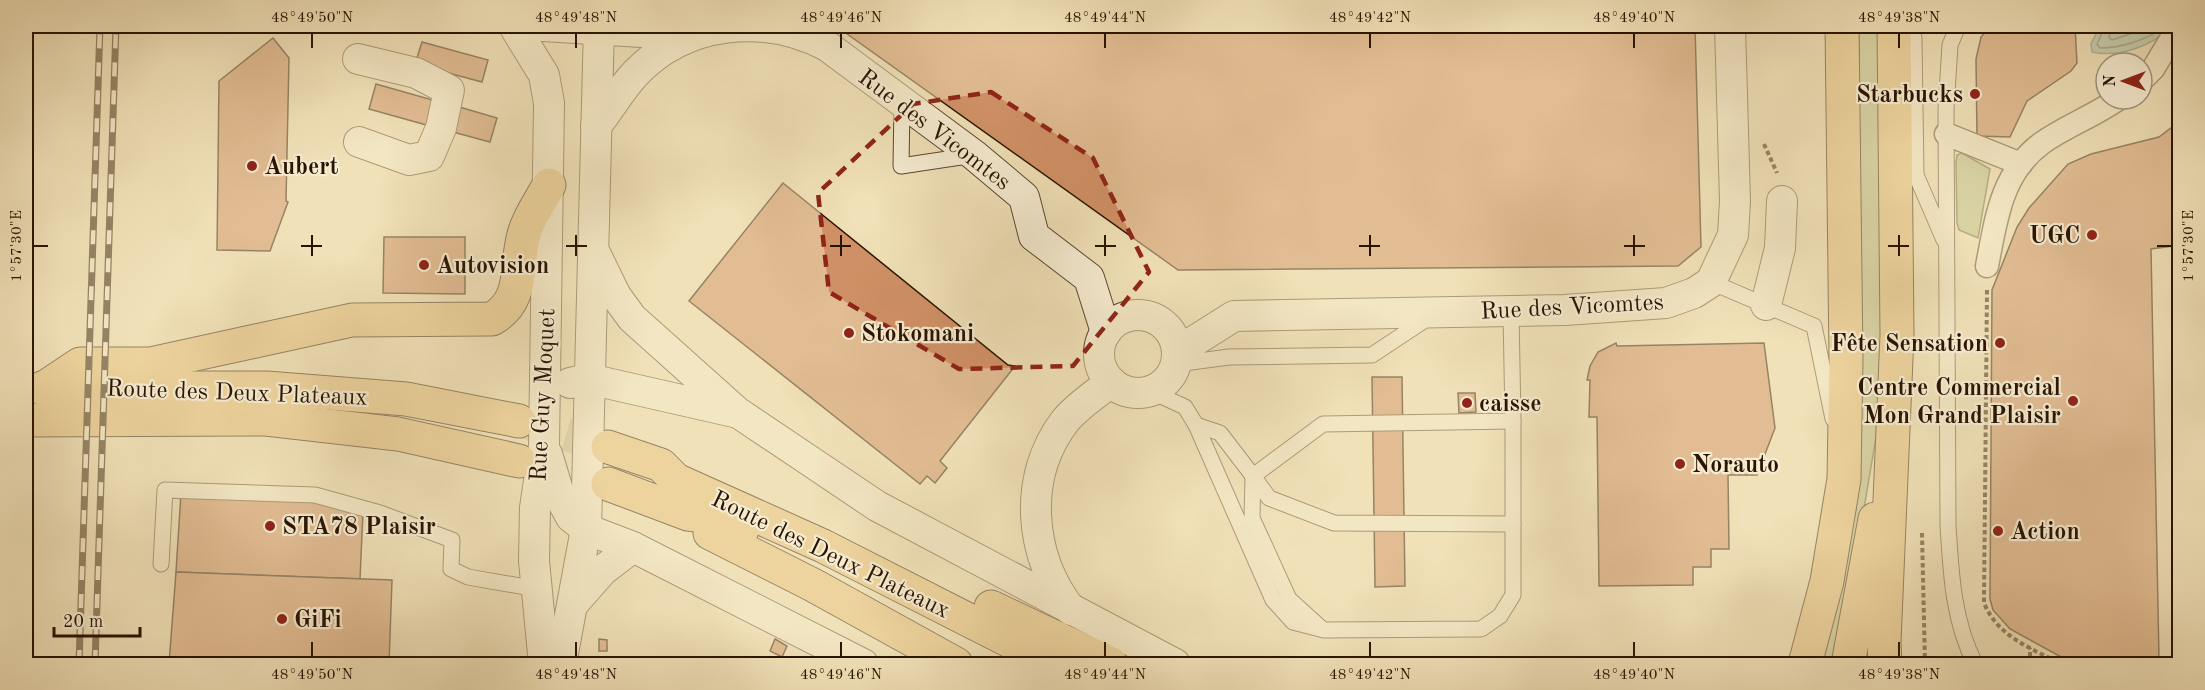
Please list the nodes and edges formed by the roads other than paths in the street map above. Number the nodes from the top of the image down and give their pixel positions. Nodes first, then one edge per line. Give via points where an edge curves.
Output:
1 (514, 26) edge
2 (543, 26) edge
3 (1730, 26) edge
4 (1842, 26) edge
5 (1894, 26) edge
6 (1908, 26) edge
7 (1958, 26) edge
8 (2179, 26) edge
9 (599, 27) edge
10 (691, 35) junction
11 (358, 59) dead end
12 (2154, 67) edge
13 (902, 103) junction
14 (2097, 111) edge
15 (596, 126) junction
16 (1946, 134) junction
17 (359, 142) dead end
18 (974, 155) junction
19 (2021, 164) junction
20 (549, 185) junction
21 (1782, 201) dead end
22 (1946, 245) junction
23 (592, 249) junction
24 (1987, 266) road end
25 (1711, 282) junction
26 (1766, 305) junction
27 (1438, 312) junction
28 (1511, 312) junction
29 (1106, 332) junction
30 (1176, 358) junction
31 (589, 379) junction
32 (1111, 382) junction
33 (35, 388) edge
34 (1150, 391) junction
35 (544, 400) junction
36 (737, 412) junction
37 (26, 420) edge
38 (519, 421) tunnel mouth
39 (1513, 421) junction
40 (1196, 425) junction
41 (1892, 445) junction
42 (608, 447) tunnel mouth
43 (532, 453) junction
44 (661, 465) junction
45 (1253, 476) junction
46 (1845, 479) junction
47 (608, 484) tunnel mouth
48 (688, 514) junction
49 (1513, 524) junction
50 (586, 529) junction
51 (633, 547) junction
52 (161, 564) dead end
53 (537, 590) junction
54 (573, 604) junction
55 (1071, 610) junction
56 (1324, 630) junction
57 (544, 664) edge
58 (561, 664) edge
59 (863, 664) edge
60 (956, 664) edge
61 (1012, 664) edge
62 (1055, 664) edge
63 (1111, 664) edge
64 (1175, 664) edge
65 (1805, 664) edge
66 (1848, 664) edge
67 (1885, 664) edge
68 (1975, 664) edge

1 - 20 street, Rue Guy Moquet via 539,64 546,84
2 - 9 street, Rue des Vicomtes
3 - 25 street via 1733,235
4 - 46 main road
5 - 41 main road via 1897,335
6 - 22 lane via 1914,38 1916,175
7 - 16 lane via 1948,62
8 - 12 street
9 - 10 street, Rue des Vicomtes
9 - 15 street, Rue Guy Moquet
10 - 13 street, Rue des Vicomtes via 752,26 812,39
10 - 15 street, Rue des Vicomtes via 640,69
11 - 17 street via 416,73 449,90 441,128 429,156 409,160
13 - 18 street, Rue des Vicomtes
13 - 18 lane via 902,166
14 - 19 street via 2043,142
15 - 23 street, Rue Guy Moquet
16 - 19 street
16 - 22 lane
18 - 29 street, Rue des Vicomtes via 1024,197 1034,236 1089,278
19 - 24 street via 1997,209
20 - 33 main road via 525,229 513,300 492,319 352,320 150,364 80,364
20 - 35 street, Rue Guy Moquet
21 - 26 street via 1780,248
22 - 68 lane via 1952,594
23 - 31 street, Rue Guy Moquet
23 - 36 street via 632,318
25 - 26 lane
25 - 28 street, Rue des Vicomtes via 1666,303 1565,319
26 - 46 lane via 1814,326
27 - 28 street, Rue des Vicomtes
27 - 30 lane via 1372,355
27 - 30 street, Rue des Vicomtes via 1234,316
28 - 39 lane
29 - 30 street via 1124,317 1149,316 1168,329
29 - 32 street via 1099,353 1102,369
30 - 34 street via 1170,376
31 - 35 street via 573,382
31 - 36 street
31 - 50 street, Rue Guy Moquet
32 - 34 street via 1130,392
32 - 55 street via 1066,419 1048,450 1037,492 1036,523 1042,556 1059,594
33 - 38 main road, Route des Deux Plateaux via 267,388 406,399
34 - 40 lane via 1185,407
35 - 43 street, Rue Guy Moquet
36 - 55 street via 877,507
37 - 43 main road, Route des Deux Plateaux via 266,419
39 - 45 lane via 1323,423
39 - 49 lane
40 - 45 lane via 1220,433
40 - 56 lane via 1273,600 1293,622
41 - 66 main road via 1867,554
41 - 67 main road
42 - 44 main road, Route des Deux Plateaux
43 - 50 street via 571,517
43 - 53 street, Rue Guy Moquet
44 - 62 main road, Route des Deux Plateaux via 676,480 823,546
44 - 63 main road via 685,466
45 - 49 lane via 1269,498 1334,524
45 - 56 lane via 1252,518 1261,539 1289,599
46 - 65 main road via 1827,581
47 - 48 main road, Route des Deux Plateaux
48 - 60 main road via 709,532
48 - 61 main road, Route des Deux Plateaux via 714,517
49 - 56 lane via 1513,595 1500,616 1481,629
50 - 51 street
50 - 54 street, Rue Guy Moquet
51 - 54 street via 603,570
51 - 59 street
52 - 53 lane via 165,489 315,495 380,513 452,540 451,569 468,577
53 - 57 street, Rue Guy Moquet
54 - 58 street, Rue Guy Moquet
55 - 64 street

